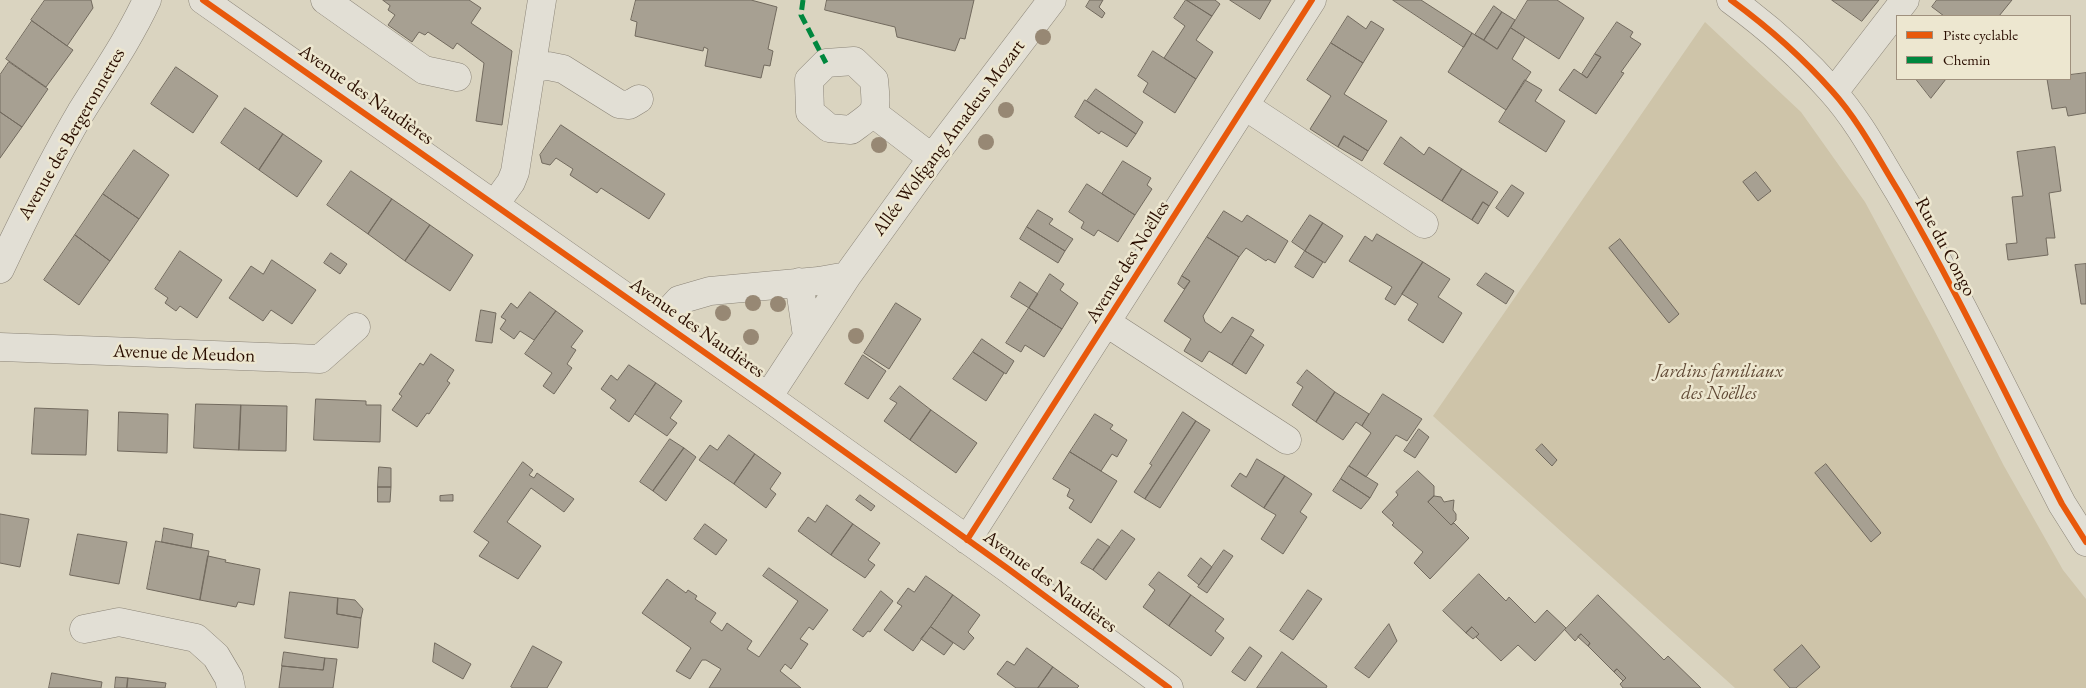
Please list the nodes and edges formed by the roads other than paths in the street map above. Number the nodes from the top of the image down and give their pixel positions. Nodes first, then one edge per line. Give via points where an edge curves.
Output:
1 (147, 0) edge
2 (159, 0) edge
3 (165, 0) edge
4 (203, 0) edge
5 (325, 0) edge
6 (542, 0) edge
7 (1052, 0) edge
8 (1312, 0) edge
9 (1731, 0) edge
10 (1905, 0) edge
11 (531, 68) junction
12 (457, 77) dead end
13 (1834, 92) junction
14 (639, 99) dead end
15 (1245, 106) junction
16 (873, 113) dead end
17 (932, 158) junction
18 (495, 204) junction
19 (1424, 224) dead end
20 (0, 269) edge
21 (846, 276) junction
22 (799, 282) junction
23 (660, 321) junction
24 (1107, 322) junction
25 (356, 327) dead end
26 (807, 336) junction
27 (0, 347) edge
28 (768, 397) junction
29 (1287, 440) dead end
30 (968, 540) junction
31 (2086, 542) edge
32 (84, 629) dead end
33 (231, 688) edge
34 (1169, 688) edge

1 - 20 street, Avenue des Bergeronnettes via 64,142
2 - 3 street
4 - 18 street, Avenue des Naudières
5 - 12 street via 424,70
6 - 11 street
7 - 17 street, Allée Wolfgang Amadeus Mozart
8 - 15 street, Avenue des Noëlles
9 - 13 street, Rue du Congo via 1784,43
10 - 13 street
11 - 14 street via 548,66 563,69 619,104
11 - 18 street via 515,172
13 - 31 street, Rue du Congo via 1924,235 2062,504
15 - 19 street
15 - 24 street, Avenue des Noëlles
16 - 17 street
17 - 21 street, Allée Wolfgang Amadeus Mozart
18 - 23 street, Avenue des Naudières
21 - 22 street
21 - 26 street, Allée Wolfgang Amadeus Mozart
22 - 23 street via 693,295 679,300
22 - 26 street
23 - 28 street, Avenue des Naudières
24 - 29 street, Avenue des Noëlles
24 - 30 street, Avenue des Noëlles
25 - 27 street, Avenue de Meudon via 320,360
26 - 28 street, Allée Wolfgang Amadeus Mozart
28 - 30 street, Avenue des Naudières
30 - 34 street, Avenue des Naudières
32 - 33 street via 119,622 196,638 216,656

